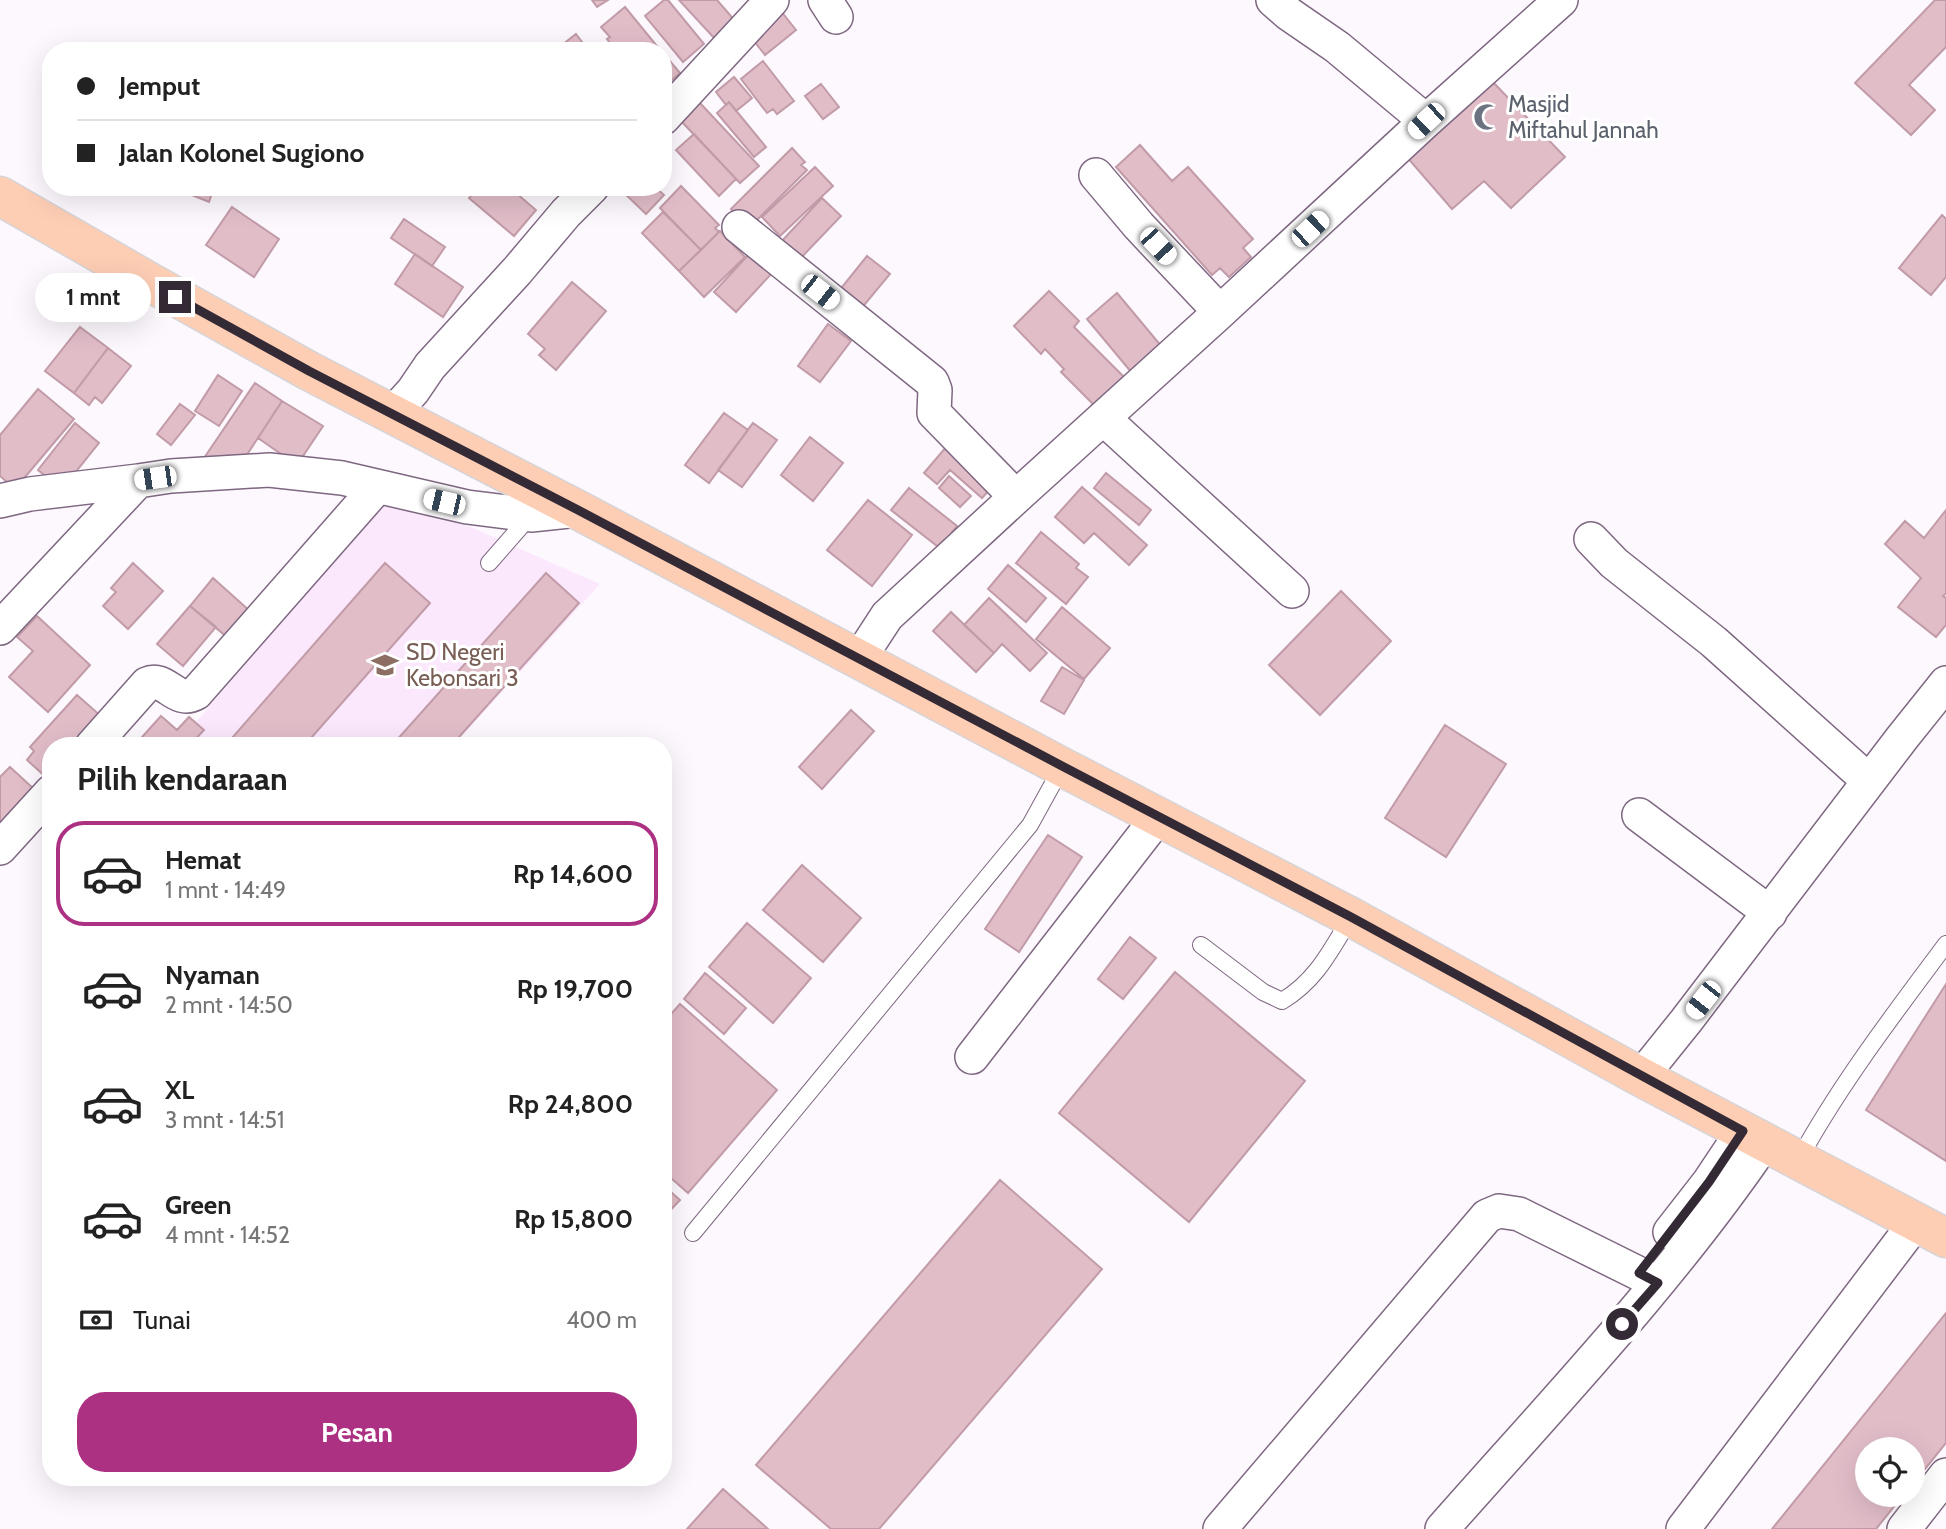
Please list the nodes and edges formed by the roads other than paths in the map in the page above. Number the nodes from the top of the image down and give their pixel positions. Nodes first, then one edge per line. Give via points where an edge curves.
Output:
1 (772, 0) edge
2 (1273, 0) edge
3 (1561, 0) edge
4 (672, 107) edge
5 (1426, 121) junction
6 (1096, 175) dead end
7 (0, 196) edge
8 (583, 196) edge
9 (739, 227) dead end
10 (1220, 312) junction
11 (393, 413) junction
12 (1103, 418) junction
13 (138, 481) junction
14 (377, 487) junction
15 (1016, 496) junction
16 (0, 501) edge
17 (578, 510) junction
18 (531, 515) junction
19 (1591, 539) dead end
20 (489, 563) dead end
21 (1293, 591) dead end
22 (0, 628) edge
23 (859, 659) junction
24 (1946, 683) edge
25 (100, 737) edge
26 (1062, 766) junction
27 (1869, 781) junction
28 (42, 802) edge
29 (1639, 815) dead end
30 (1158, 817) junction
31 (0, 848) edge
32 (1770, 913) junction
33 (1351, 917) junction
34 (1946, 944) edge
35 (1201, 945) dead end
36 (972, 1057) dead end
37 (1641, 1077) junction
38 (1753, 1137) junction
39 (1798, 1161) junction
40 (1931, 1230) edge
41 (694, 1233) dead end
42 (1649, 1278) junction
43 (1946, 1475) edge
44 (1220, 1529) edge
45 (1442, 1529) edge
46 (1683, 1529) edge
47 (1904, 1529) edge

1 - 4 street
2 - 5 street
3 - 5 street
5 - 10 street
6 - 10 street
7 - 11 main road via 297,365
8 - 11 street
9 - 15 street via 932,382 934,413
10 - 12 street
11 - 17 main road
12 - 15 street
12 - 21 street
13 - 14 street via 269,470
13 - 16 street
13 - 22 street
14 - 18 street via 467,507
14 - 25 street via 196,693 183,697 153,681
15 - 23 street via 887,616
17 - 18 street
17 - 23 main road
18 - 20 lane
19 - 27 street via 1614,564 1714,642
23 - 26 main road
24 - 27 street
26 - 30 main road
26 - 41 lane via 1030,825
27 - 32 street
28 - 31 street
29 - 32 street
30 - 33 main road
30 - 36 street
32 - 37 street
33 - 35 lane via 1316,974 1282,1001
33 - 37 main road
34 - 39 lane via 1877,1036
37 - 38 main road
38 - 39 main road
38 - 42 street via 1709,1182
39 - 40 main road
40 - 46 street
42 - 44 street via 1519,1214 1499,1211 1487,1216
42 - 45 street
43 - 47 street

